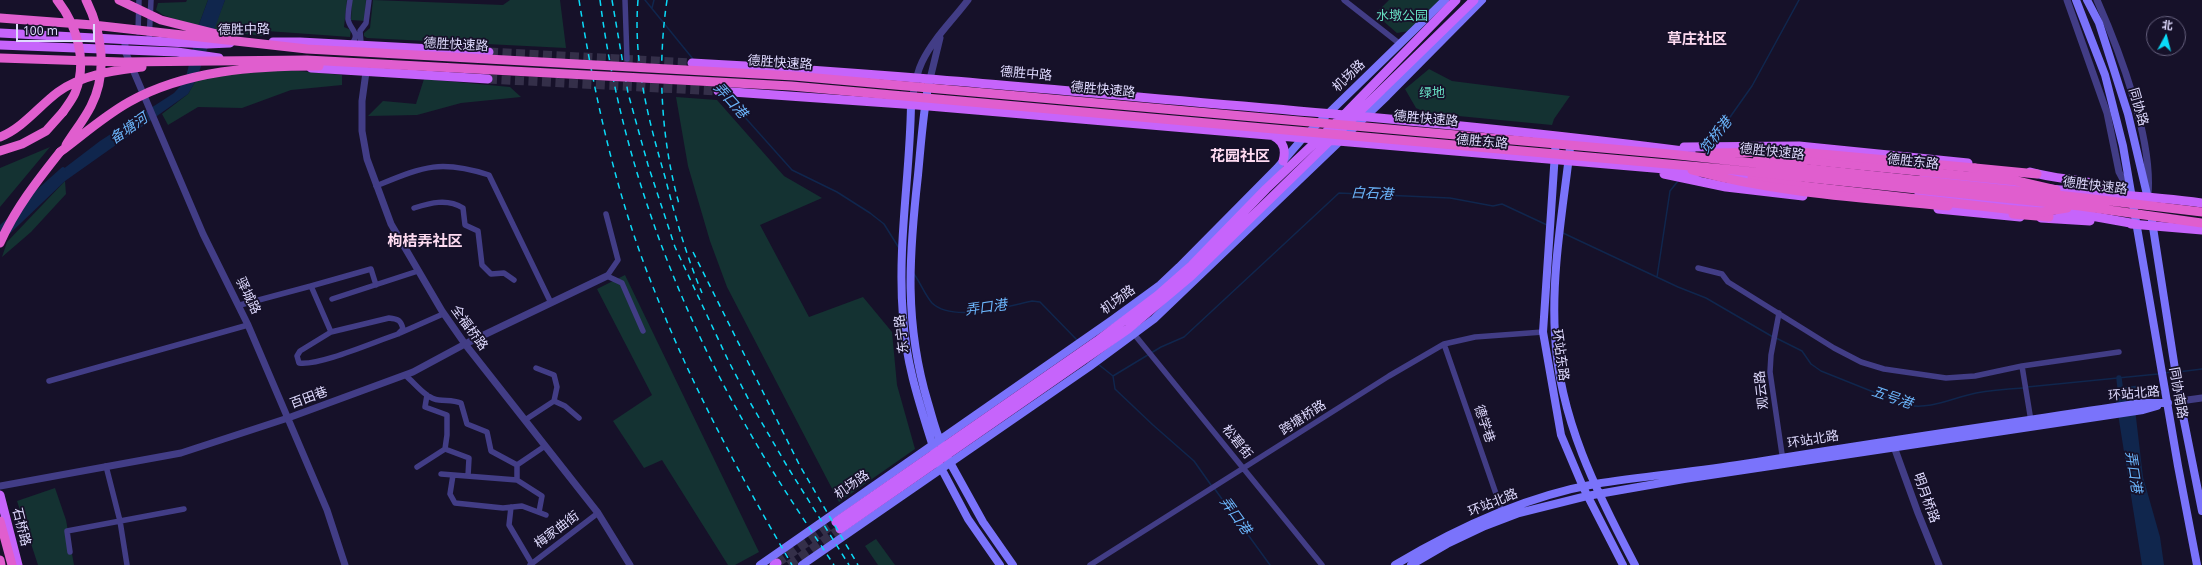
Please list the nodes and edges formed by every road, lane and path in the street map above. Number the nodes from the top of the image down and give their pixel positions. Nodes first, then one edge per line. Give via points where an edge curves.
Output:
1 (56, 0) edge
2 (86, 0) edge
3 (119, 0) edge
4 (139, 0) edge
5 (151, 0) edge
6 (350, 0) edge
7 (369, 0) edge
8 (625, 0) edge
9 (968, 0) edge
10 (1344, 0) edge
11 (1445, 0) edge
12 (1456, 0) edge
13 (1474, 0) edge
14 (1482, 0) edge
15 (2067, 0) edge
16 (2076, 0) edge
17 (2087, 0) edge
18 (2096, 0) edge
19 (0, 18) edge
20 (352, 27) junction
21 (363, 28) junction
22 (0, 33) edge
23 (942, 34) junction
24 (125, 40) junction
25 (138, 41) junction
26 (149, 41) junction
27 (351, 44) junction
28 (1400, 44) junction
29 (0, 45) edge
30 (259, 45) junction
31 (363, 45) junction
32 (125, 51) junction
33 (489, 52) tunnel mouth
34 (193, 57) junction
35 (0, 58) edge
36 (628, 59) dead end
37 (697, 63) tunnel mouth
38 (399, 64) junction
39 (2124, 68) junction
40 (366, 72) junction
41 (488, 78) tunnel mouth
42 (916, 78) junction
43 (930, 79) junction
44 (722, 92) tunnel mouth
45 (2124, 99) junction
46 (911, 105) junction
47 (925, 106) junction
48 (1329, 113) junction
49 (1344, 115) junction
50 (1361, 116) junction
51 (1270, 135) junction
52 (1556, 135) junction
53 (1571, 136) junction
54 (0, 137) edge
55 (1303, 138) junction
56 (1316, 140) junction
57 (1333, 141) junction
58 (0, 151) edge
59 (60, 152) junction
60 (1717, 152) junction
61 (1669, 154) junction
62 (1754, 160) junction
63 (1283, 161) junction
64 (1555, 161) junction
65 (1569, 162) junction
66 (1669, 169) junction
67 (2037, 174) junction
68 (1752, 177) junction
69 (376, 186) junction
70 (1266, 189) junction
71 (1252, 192) junction
72 (2148, 195) junction
73 (2131, 196) junction
74 (2083, 202) junction
75 (2202, 203) edge
76 (414, 208) dead end
77 (2202, 212) edge
78 (606, 214) dead end
79 (2049, 217) junction
80 (2202, 223) edge
81 (2136, 224) junction
82 (2152, 224) junction
83 (2202, 230) edge
84 (1241, 232) junction
85 (0, 243) edge
86 (1698, 268) dead end
87 (418, 272) junction
88 (607, 276) junction
89 (514, 280) dead end
90 (376, 285) junction
91 (311, 286) junction
92 (332, 299) dead end
93 (551, 303) junction
94 (240, 305) junction
95 (1780, 313) junction
96 (443, 314) junction
97 (1114, 324) junction
98 (248, 325) junction
99 (644, 331) dead end
100 (331, 332) junction
101 (1543, 332) junction
102 (398, 334) junction
103 (1137, 337) junction
104 (464, 344) junction
105 (1100, 344) junction
106 (1444, 344) junction
107 (2119, 352) dead end
108 (1080, 358) junction
109 (2022, 366) junction
110 (536, 368) dead end
111 (405, 375) junction
112 (49, 380) dead end
113 (427, 395) junction
114 (2202, 398) edge
115 (554, 401) junction
116 (2180, 401) junction
117 (2168, 403) junction
118 (288, 418) junction
119 (579, 418) dead end
120 (2031, 419) junction
121 (525, 420) junction
122 (1893, 443) junction
123 (545, 446) junction
124 (444, 449) junction
125 (945, 451) junction
126 (936, 457) junction
127 (1783, 461) junction
128 (518, 465) junction
129 (106, 466) junction
130 (417, 467) dead end
131 (1244, 469) junction
132 (441, 474) dead end
133 (452, 475) junction
134 (468, 476) junction
135 (517, 480) junction
136 (1594, 485) junction
137 (0, 486) edge
138 (1582, 488) junction
139 (1598, 494) junction
140 (0, 495) edge
141 (1588, 496) junction
142 (511, 507) junction
143 (184, 509) dead end
144 (1502, 511) junction
145 (2202, 511) edge
146 (540, 512) junction
147 (598, 514) junction
148 (546, 515) dead end
149 (0, 521) edge
150 (120, 521) junction
151 (838, 525) tunnel mouth
152 (70, 552) dead end
153 (0, 560) edge
154 (16, 564) edge
155 (531, 564) edge
156 (2, 565) edge
157 (127, 565) edge
158 (345, 565) edge
159 (630, 565) edge
160 (760, 565) edge
161 (802, 565) edge
162 (1000, 565) edge
163 (1013, 565) edge
164 (1090, 565) edge
165 (1322, 565) edge
166 (1395, 565) edge
167 (1411, 565) edge
168 (1623, 565) edge
169 (1635, 565) edge
170 (1939, 565) edge
171 (2197, 565) edge

1 - 58 highway, bridge via 66,12 78,42 81,73 75,93 64,112 46,131 22,144
2 - 59 highway, bridge via 94,18 100,44 99,82 86,115
3 - 30 highway, bridge via 161,20
4 - 25 street
5 - 26 street
6 - 20 street via 348,19
7 - 21 street via 368,19
8 - 36 street
9 - 23 street
10 - 28 street
11 - 28 main road, 机场路
12 - 49 main road, 机场路
13 - 50 main road, 机场路
14 - 50 main road, 机场路
15 - 73 street via 2107,112 2119,172
16 - 73 main road, 同协路 via 2105,75 2116,113
17 - 45 main road, 同协路 via 2098,23
18 - 39 street
19 - 30 highway, 德胜快速路, bridge via 107,27
20 - 21 street
20 - 27 street via 355,36
21 - 31 street via 360,36
22 - 24 main road, 德胜中路
23 - 42 street via 922,62
23 - 43 street
24 - 25 main road, 德胜中路
24 - 32 street, 驿城路
25 - 26 main road, 德胜中路
26 - 27 main road, 德胜中路 via 207,44
27 - 31 main road, 德胜中路
28 - 48 main road, 机场路
29 - 32 main road
30 - 61 highway, 德胜快速路, bridge via 373,54 794,76
31 - 33 main road, 德胜中路
32 - 34 main road
32 - 94 street, 驿城路 via 204,234
34 - 35 highway, 德胜快速路, bridge via 62,62
34 - 38 highway, 德胜快速路, bridge
34 - 40 main road
34 - 54 highway, bridge via 109,71 84,79 57,93
37 - 42 main road, 德胜中路
38 - 59 highway, bridge via 363,68 274,67 185,79 130,102 101,120
38 - 66 highway, 德胜快速路, bridge via 791,86
39 - 45 street
39 - 72 street via 2150,175
40 - 41 main road
40 - 69 street, 全福桥路 via 362,101 362,131 367,159
42 - 43 main road, 德胜中路
42 - 46 street
43 - 47 main road, 东宁路
43 - 48 main road, 德胜中路
44 - 46 main road
45 - 72 main road, 同协路
46 - 47 main road
46 - 126 main road, 东宁路 via 903,226 902,318 909,365 924,424
47 - 51 main road
47 - 125 main road, 东宁路 via 911,234 910,290 918,364
48 - 49 main road, 德胜中路
48 - 55 main road, 机场路
49 - 50 main road, 德胜中路
49 - 56 main road, 机场路
50 - 52 main road, 德胜东路
50 - 57 main road, 机场路
51 - 55 main road
51 - 63 main road via 1281,142 1285,154
52 - 53 main road, 德胜东路
52 - 64 main road, 环站东路
53 - 60 main road, 德胜东路
53 - 65 main road, 环站东路
55 - 56 main road
55 - 63 main road, 机场路
56 - 57 main road
56 - 70 main road, 机场路
57 - 64 main road, 德胜东路
57 - 84 main road, 机场路
59 - 85 highway via 26,196
60 - 62 main road, 德胜东路
60 - 67 main road, 德胜东路 via 1799,146 1999,166
61 - 67 highway, bridge via 1799,152
61 - 74 highway, 德胜快速路, bridge
62 - 73 main road, 德胜东路
62 - 74 highway, bridge via 1807,160 2017,181
63 - 71 main road, 机场路
64 - 65 main road, 德胜东路
64 - 101 main road, 环站东路
65 - 66 main road, 德胜东路
65 - 136 main road, 环站东路 via 1561,218 1555,336 1565,402
66 - 68 main road, 德胜东路
66 - 74 highway, 德胜快速路, bridge
66 - 79 highway, bridge via 1832,195
66 - 79 main road, 德胜东路 via 1691,180 1760,191 2036,218
67 - 73 main road, 德胜东路 via 2112,187
68 - 74 highway, bridge via 1803,186 2015,210 2042,212
68 - 81 main road, 德胜东路 via 2041,207
69 - 87 street, 全福桥路 via 391,224
69 - 93 street via 415,170 435,166 467,168 489,175
70 - 71 main road
70 - 97 main road, 机场路 via 1158,295
71 - 97 main road, 机场路 via 1174,272
72 - 73 main road, 德胜东路
72 - 75 main road, 德胜东路
72 - 82 main road, 同协路
73 - 81 main road, 同协路
74 - 77 highway, 德胜快速路, bridge
74 - 80 highway, 德胜快速路, bridge
76 - 89 street via 435,202 456,204 463,208 465,225 478,231 482,265 491,274 504,273
78 - 88 street via 618,260
79 - 81 main road, 德胜东路
81 - 82 main road, 德胜东路
81 - 117 main road, 同协南路
82 - 83 main road, 德胜东路
82 - 116 main road, 同协南路
84 - 103 main road, 机场路
84 - 105 main road, 机场路 via 1158,304
86 - 95 street via 1722,274 1728,282
87 - 90 street
87 - 96 street, 全福桥路
88 - 93 street, 百田巷
88 - 99 street via 622,283
90 - 91 street via 371,269
90 - 92 street
91 - 94 street
91 - 100 street
93 - 104 street, 百田巷
94 - 98 street, 驿城路
95 - 109 street via 1834,348 1884,370 1946,378 1975,376
95 - 127 street, 观云路 via 1770,372
96 - 102 street
96 - 104 street, 全福桥路
97 - 105 main road, 机场路
98 - 112 street
98 - 118 street, 驿城路
100 - 102 street via 397,318 403,329
100 - 102 street via 300,351 297,356 299,363 305,364 328,358
101 - 106 street, 跨塘桥路 via 1475,337
101 - 138 main road, 环站东路 via 1561,436
103 - 105 main road, 机场路
103 - 131 street, 松碧街
104 - 111 street, 百田巷
104 - 121 street, 全福桥路
105 - 108 main road, 机场路
105 - 108 main road, 机场路
106 - 131 street, 跨塘桥路 via 1389,376
106 - 144 street, 德学巷
107 - 109 street
108 - 125 main road, 机场路
108 - 125 main road, 机场路 via 1019,390
109 - 120 street
110 - 115 street via 554,375
111 - 113 street
111 - 118 street, 百田巷
113 - 124 street via 425,407 446,415 447,434
113 - 128 street via 437,400 455,400 461,404 467,424 487,432 492,452
114 - 116 street
115 - 119 street via 565,406
115 - 121 street
116 - 145 main road, 同协南路
117 - 120 main road, 环站北路 via 2109,412
117 - 171 main road, 同协南路
118 - 129 street, 百田巷 via 181,453
118 - 158 street, 驿城路 via 327,510
120 - 122 main road, 环站北路
121 - 123 street, 全福桥路
122 - 127 main road, 环站北路
122 - 170 street, 明月桥路
123 - 128 street
123 - 147 street, 全福桥路
124 - 130 street
124 - 134 street via 469,458
125 - 126 main road, 机场路
125 - 126 main road, 机场路
125 - 163 main road, 东宁路 via 983,522
126 - 151 main road, 机场路
126 - 160 main road, 机场路
126 - 161 main road, 机场路
126 - 162 main road, 东宁路 via 968,519
127 - 136 main road, 环站北路
127 - 139 main road, 环站北路
128 - 135 street
129 - 137 street, 百田巷
129 - 150 street
131 - 164 street, 跨塘桥路
131 - 165 street, 松碧街
132 - 133 street
133 - 134 street
133 - 142 street via 450,494 456,503
134 - 135 street
135 - 146 street via 542,496
136 - 138 main road, 环站北路
136 - 139 main road, 环站东路
138 - 141 main road, 环站东路
138 - 144 main road, 环站北路 via 1537,498
139 - 141 main road, 环站北路
139 - 169 main road, 环站东路
140 - 154 main road, 石桥路
141 - 167 main road, 环站北路 via 1525,511 1485,526
141 - 168 main road, 环站东路
142 - 146 street via 522,506
142 - 155 street via 509,526
143 - 150 street
144 - 166 main road, 环站北路 via 1426,546
146 - 148 street
147 - 155 street, 梅家曲街
147 - 159 street, 全福桥路
149 - 154 highway
150 - 152 street via 67,532
150 - 157 street
153 - 156 highway

